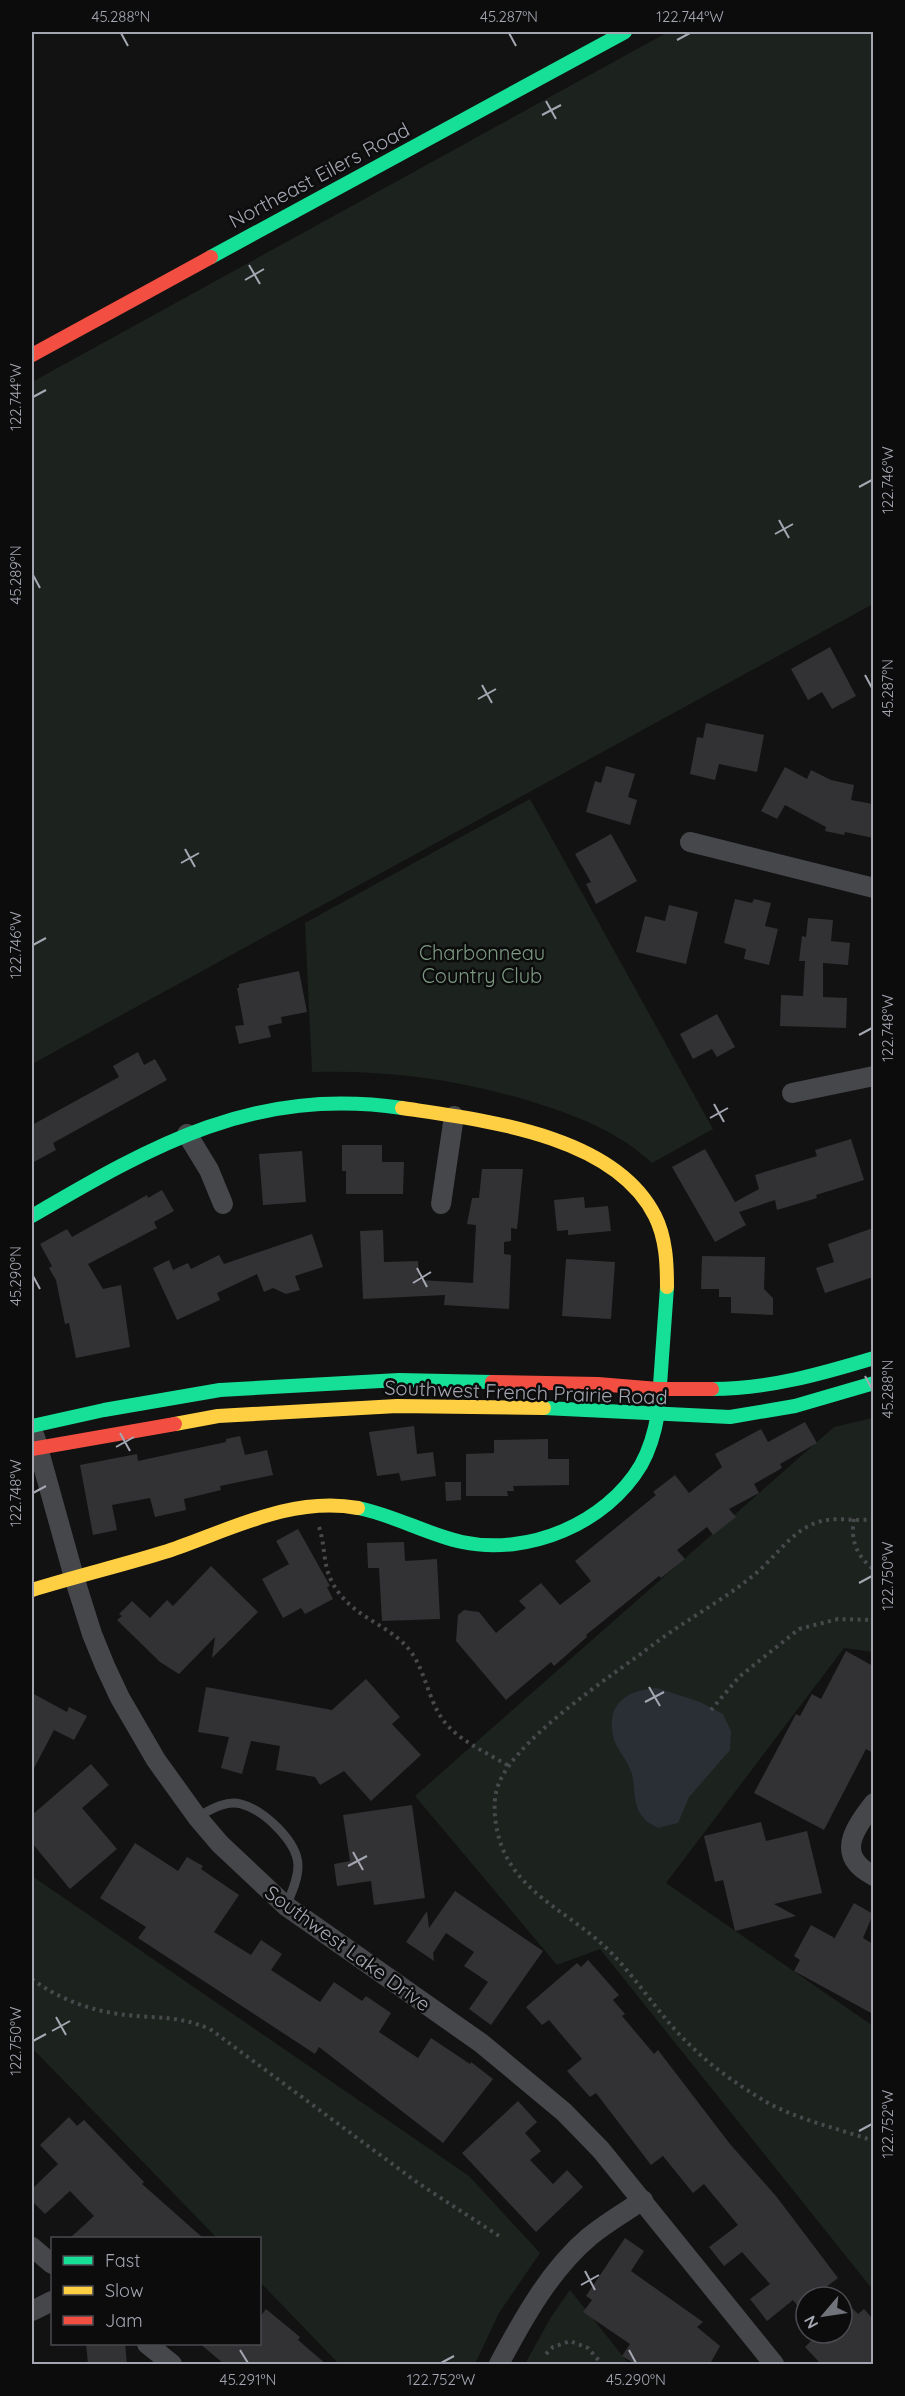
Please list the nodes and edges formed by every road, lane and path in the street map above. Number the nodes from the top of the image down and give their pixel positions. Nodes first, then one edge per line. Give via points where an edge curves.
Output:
1 (625, 32) edge
2 (32, 354) edge
3 (690, 842) dead end
4 (873, 888) edge
5 (873, 1076) edge
6 (792, 1093) dead end
7 (454, 1116) junction
8 (187, 1134) junction
9 (223, 1204) dead end
10 (441, 1204) dead end
11 (32, 1216) edge
12 (873, 1358) edge
13 (873, 1383) edge
14 (658, 1389) junction
15 (658, 1415) junction
16 (32, 1423) edge
17 (35, 1449) edge
18 (316, 1518) dead end
19 (873, 1519) edge
20 (854, 1520) junction
21 (873, 1570) edge
22 (74, 1577) junction
23 (32, 1590) edge
24 (873, 1620) edge
25 (711, 1710) dead end
26 (509, 1766) junction
27 (873, 1803) edge
28 (197, 1817) junction
29 (873, 1876) edge
30 (286, 1906) junction
31 (32, 1979) edge
32 (873, 2141) edge
33 (643, 2200) junction
34 (499, 2236) dead end
35 (32, 2247) edge
36 (51, 2263) edge
37 (51, 2302) edge
38 (32, 2311) edge
39 (149, 2345) edge
40 (546, 2354) dead end
41 (172, 2364) edge
42 (500, 2364) edge
43 (602, 2364) edge
44 (774, 2364) edge

1 - 2 street, Northeast Eilers Road
3 - 4 street
5 - 6 street
7 - 8 street via 389,1105 302,1105 256,1112
7 - 10 street
7 - 14 street via 494,1122 552,1139 620,1174 645,1200 655,1215 665,1250
8 - 9 street via 209,1170
8 - 11 street via 129,1161
12 - 14 street, Southwest French Prairie Road via 803,1379 762,1386
13 - 15 street, Southwest French Prairie Road via 795,1406 730,1417
14 - 15 street
14 - 16 street, Southwest French Prairie Road via 399,1380 220,1390
15 - 17 street, Southwest French Prairie Road via 558,1408 385,1407 218,1416
15 - 22 street via 644,1461 634,1479 577,1524 531,1542 486,1546 465,1543 392,1515 351,1506 307,1506 262,1516 171,1550
16 - 17 street, Southwest Lake Drive
17 - 22 street, Southwest Lake Drive
18 - 26 path via 330,1579 344,1600 410,1651 447,1726
19 - 20 path
20 - 21 path via 854,1545
20 - 26 path via 816,1522 796,1534 756,1574 680,1625 560,1716
22 - 23 street
22 - 28 street, Southwest Lake Drive via 92,1634 120,1698 156,1760
24 - 25 path via 844,1618 799,1629 739,1677
26 - 32 path via 496,1794 497,1826 505,1853 536,1894 603,1944 693,2049 733,2079 786,2111
27 - 29 street via 850,1846 852,1860
28 - 30 street, Southwest Lake Drive
28 - 30 lane via 219,1805 240,1804 264,1815 286,1835 298,1864
30 - 33 street, Southwest Lake Drive via 472,2037 523,2078 564,2112
31 - 34 path via 66,1999 93,2008 126,2015 169,2017 210,2029 418,2183
33 - 42 street via 589,2237 572,2254 518,2328
33 - 44 street, Southwest Lake Drive
35 - 36 street
37 - 38 street
39 - 41 street
40 - 43 path via 553,2347 570,2342 588,2348

